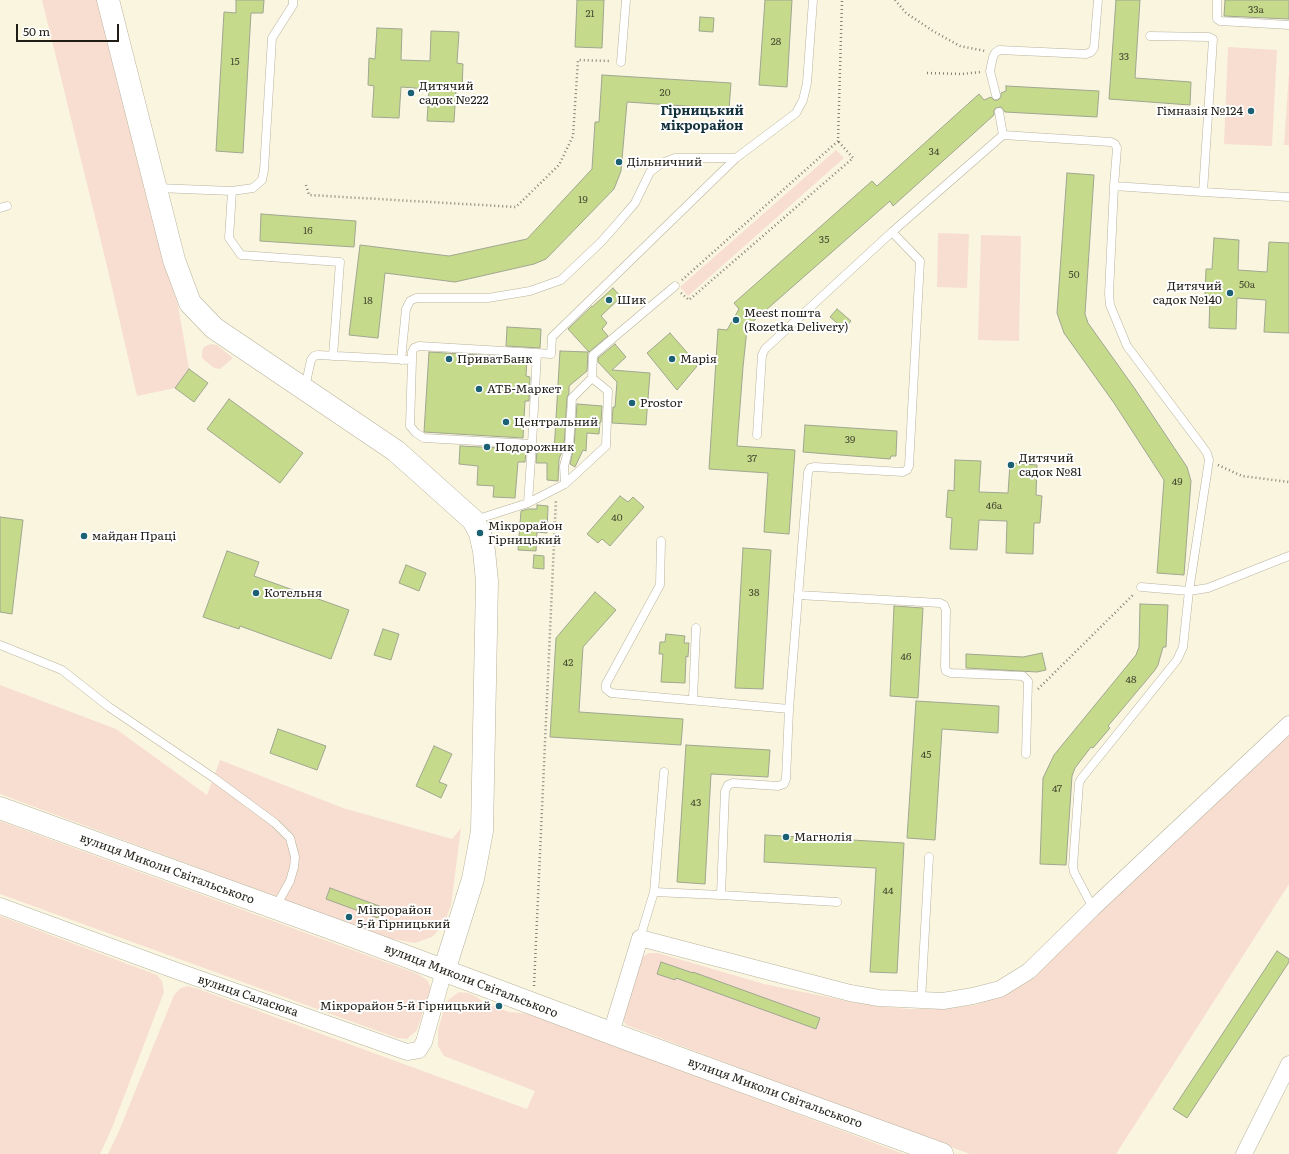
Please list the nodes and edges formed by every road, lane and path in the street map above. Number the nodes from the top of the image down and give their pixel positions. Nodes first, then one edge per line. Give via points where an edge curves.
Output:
1 (108, 0) edge
2 (293, 0) edge
3 (626, 0) edge
4 (813, 0) edge
5 (842, 0) edge
6 (895, 0) edge
7 (1098, 0) edge
8 (1217, 0) edge
9 (1289, 25) edge
10 (1150, 36) dead end
11 (995, 53) junction
12 (621, 62) joint
13 (990, 71) junction
14 (927, 73) dead end
15 (996, 95) dead end
16 (999, 112) dead end
17 (1003, 135) junction
18 (838, 141) junction
19 (736, 158) junction
20 (306, 185) dead end
21 (1114, 186) junction
22 (156, 188) junction
23 (232, 191) junction
24 (1203, 192) junction
25 (1289, 197) edge
26 (892, 232) junction
27 (675, 286) junction
28 (537, 353) junction
29 (333, 356) junction
30 (401, 360) junction
31 (412, 360) junction
32 (592, 378) junction
33 (304, 389) junction
34 (757, 435) dead end
35 (532, 444) junction
36 (1209, 460) junction
37 (1289, 482) edge
38 (565, 484) junction
39 (556, 489) junction
40 (528, 503) junction
41 (473, 520) junction
42 (661, 541) dead end
43 (1289, 556) edge
44 (1141, 586) joint
45 (1189, 591) junction
46 (798, 595) junction
47 (696, 628) dead end
48 (0, 646) edge
49 (692, 699) junction
50 (1028, 699) junction
51 (789, 709) junction
52 (1289, 724) edge
53 (1026, 754) dead end
54 (664, 772) dead end
55 (0, 808) edge
56 (929, 857) dead end
57 (654, 892) junction
58 (721, 895) junction
59 (837, 902) dead end
60 (0, 906) edge
61 (274, 908) junction
62 (1093, 908) junction
63 (640, 938) junction
64 (444, 971) junction
65 (922, 1001) junction
66 (534, 1004) junction
67 (611, 1033) junction
68 (1289, 1064) edge
69 (942, 1154) edge
70 (1244, 1154) edge

1 - 22 street
2 - 23 lane via 293,5 272,38 262,180 253,188
3 - 12 lane
4 - 19 lane via 807,83 803,100 796,112
5 - 18 path
6 - 11 path via 906,13 960,46
7 - 11 lane via 1094,48 1091,52 1086,54 999,50
8 - 9 lane via 1217,19 1220,21
10 - 24 lane via 1213,39
11 - 13 lane
12 - 20 path via 578,60 573,136 559,165 516,207 309,195
13 - 14 path via 962,74
13 - 15 lane
16 - 17 lane
17 - 21 lane via 1111,142 1117,148
17 - 26 lane
18 - 27 path
18 - 27 path via 853,158 689,300
19 - 28 lane via 552,337 552,354
19 - 30 lane via 675,158 662,163 650,172 635,203 601,242 562,280 530,290 488,298 416,298 410,301 406,309
21 - 24 lane
21 - 36 lane via 1110,305 1127,346 1207,452
22 - 23 lane
22 - 33 street via 174,260 190,303 214,328
23 - 29 lane via 229,238 241,255 340,262
24 - 25 lane
26 - 34 lane via 762,355
26 - 46 lane via 920,261 909,466 903,472 815,466 810,468
27 - 32 lane via 593,355
28 - 31 lane via 418,346 412,352
28 - 35 lane
29 - 30 lane
29 - 33 lane via 314,356
30 - 31 lane
31 - 35 lane via 410,426 416,433 424,438
32 - 38 lane via 572,398 569,447 564,466
32 - 38 lane via 608,391 606,446
33 - 41 street via 396,451
35 - 40 lane
36 - 37 path via 1242,476
36 - 45 lane
38 - 39 lane
39 - 40 lane
39 - 66 path
40 - 41 lane
41 - 64 street via 480,533 484,550 487,581 482,831 473,879
42 - 49 lane via 660,585 606,684 606,689 611,693
43 - 45 lane via 1208,588
44 - 45 lane
44 - 50 path
45 - 62 lane via 1183,647 1177,660 1078,784 1073,866
46 - 50 lane via 940,603 946,610 946,671 1023,676 1028,681
46 - 51 lane
47 - 49 lane
48 - 61 lane via 62,670 109,707 214,778 290,838 295,857 294,867 290,881
49 - 51 lane
50 - 53 lane
51 - 58 lane via 784,784 778,786 734,783 728,785 725,791
52 - 62 street
54 - 57 lane
55 - 61 street, вулиця Миколи Світальського
56 - 65 lane
57 - 58 lane
57 - 63 lane
58 - 59 lane
60 - 64 street, вулиця Саласюка via 407,1052 419,1050 424,1042
61 - 64 street, вулиця Миколи Світальського
62 - 65 street via 1029,971 1000,989 943,1001
63 - 65 street via 850,993
63 - 67 street
64 - 66 street, вулиця Миколи Світальського
66 - 67 street, вулиця Миколи Світальського
67 - 69 street, вулиця Миколи Світальського
68 - 70 street

